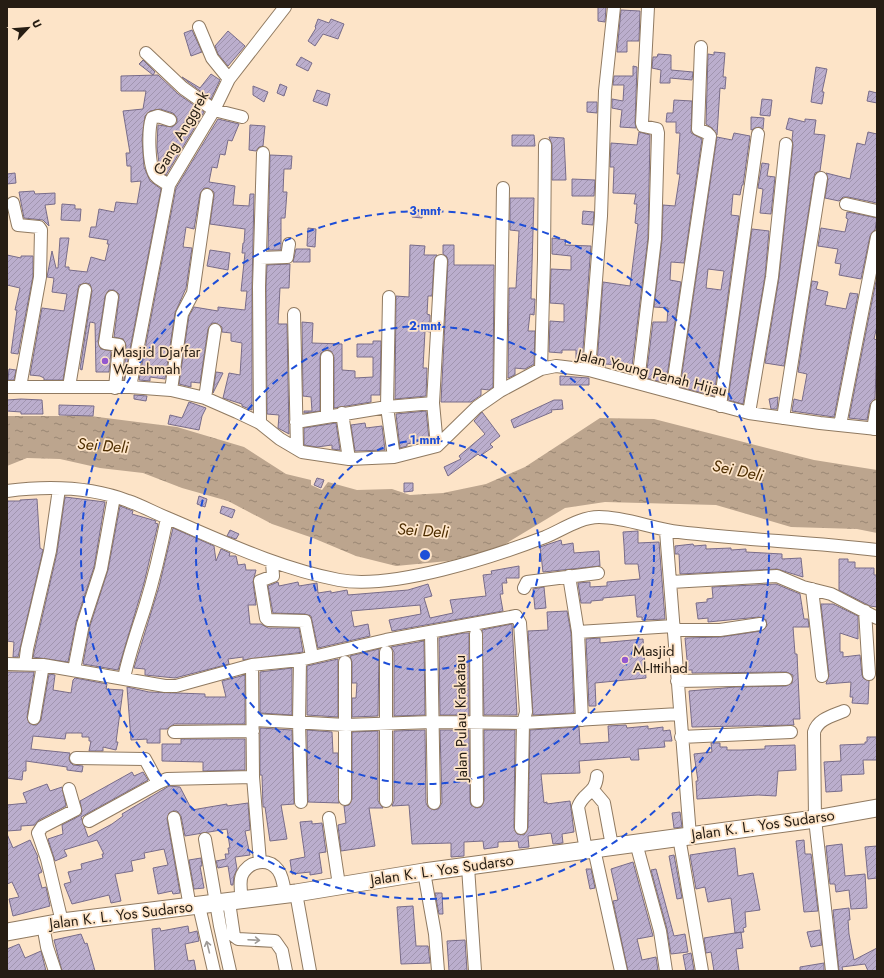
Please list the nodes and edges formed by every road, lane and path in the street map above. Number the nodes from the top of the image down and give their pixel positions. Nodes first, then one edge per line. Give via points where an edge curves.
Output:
1 (285, 7) edge
2 (614, 7) edge
3 (648, 7) edge
4 (199, 27) dead end
5 (701, 47) dead end
6 (146, 53) dead end
7 (229, 79) junction
8 (214, 110) junction
9 (242, 117) dead end
10 (170, 120) dead end
11 (758, 134) dead end
12 (786, 144) dead end
13 (545, 145) dead end
14 (263, 153) dead end
15 (821, 178) dead end
16 (169, 185) junction
17 (503, 188) dead end
18 (207, 195) dead end
19 (13, 202) dead end
20 (846, 204) dead end
21 (877, 211) edge
22 (877, 237) edge
23 (289, 244) dead end
24 (260, 258) junction
25 (441, 260) dead end
26 (85, 290) dead end
27 (112, 297) dead end
28 (389, 297) dead end
29 (294, 314) dead end
30 (215, 330) dead end
31 (327, 357) dead end
32 (541, 369) junction
33 (589, 370) junction
34 (638, 382) junction
35 (7, 387) edge
36 (20, 387) junction
37 (69, 387) junction
38 (115, 388) junction
39 (130, 388) junction
40 (171, 390) junction
41 (500, 391) junction
42 (672, 392) junction
43 (205, 398) junction
44 (433, 403) junction
45 (720, 406) junction
46 (877, 406) edge
47 (387, 407) junction
48 (342, 413) junction
49 (749, 413) junction
50 (327, 415) junction
51 (783, 418) junction
52 (296, 422) junction
53 (260, 423) junction
54 (840, 425) junction
55 (875, 429) edge
56 (437, 446) junction
57 (297, 448) junction
58 (394, 457) junction
59 (349, 459) junction
60 (59, 489) junction
61 (7, 491) edge
62 (114, 497) junction
63 (167, 518) junction
64 (666, 531) junction
65 (877, 550) edge
66 (272, 562) junction
67 (598, 573) dead end
68 (569, 576) junction
69 (671, 582) junction
70 (524, 588) dead end
71 (812, 589) junction
72 (865, 612) junction
73 (877, 618) edge
74 (760, 624) dead end
75 (674, 628) junction
76 (431, 632) junction
77 (578, 632) junction
78 (476, 634) dead end
79 (386, 652) dead end
80 (312, 656) junction
81 (300, 660) junction
82 (345, 662) dead end
83 (7, 664) edge
84 (26, 664) junction
85 (43, 665) junction
86 (252, 665) junction
87 (74, 670) junction
88 (869, 674) dead end
89 (822, 676) dead end
90 (124, 678) junction
91 (786, 679) dead end
92 (677, 681) junction
93 (844, 711) dead end
94 (679, 714) junction
95 (34, 718) dead end
96 (582, 720) junction
97 (299, 722) junction
98 (432, 722) junction
99 (386, 723) junction
100 (523, 723) junction
101 (476, 724) junction
102 (253, 725) junction
103 (346, 725) junction
104 (174, 732) dead end
105 (791, 732) dead end
106 (681, 737) junction
107 (76, 758) dead end
108 (597, 776) dead end
109 (253, 777) junction
110 (158, 782) junction
111 (69, 789) dead end
112 (593, 790) junction
113 (345, 799) dead end
114 (386, 801) dead end
115 (477, 801) dead end
116 (300, 802) dead end
117 (434, 804) dead end
118 (877, 808) edge
119 (174, 818) dead end
120 (329, 818) dead end
121 (815, 819) junction
122 (90, 820) dead end
123 (521, 828) dead end
124 (684, 836) junction
125 (205, 839) dead end
126 (636, 843) junction
127 (612, 846) junction
128 (590, 849) junction
129 (260, 862) junction
130 (468, 867) junction
131 (424, 872) junction
132 (339, 885) junction
133 (290, 894) junction
134 (229, 902) junction
135 (194, 906) junction
136 (62, 922) junction
137 (42, 925) junction
138 (7, 932) edge
139 (55, 971) edge
140 (214, 971) edge
141 (230, 971) edge
142 (286, 971) edge
143 (310, 971) edge
144 (438, 971) edge
145 (475, 971) edge
146 (621, 971) edge
147 (666, 971) edge
148 (702, 971) edge
149 (832, 971) edge

1 - 7 street, Gang Anggrek
2 - 33 street via 605,91 601,216
3 - 34 street via 642,123 643,126 657,130 658,133 655,239
4 - 7 street via 212,58
5 - 42 street via 698,129 710,136
6 - 8 street via 183,88
7 - 8 street, Gang Anggrek
8 - 9 street
8 - 16 street, Gang Anggrek
10 - 16 street via 158,116 152,118 149,149 153,172 157,178
11 - 45 street
12 - 49 street via 772,277
13 - 32 street
14 - 24 street
15 - 51 street
16 - 39 street, Gang Anggrek
17 - 41 street
18 - 40 street via 193,293 182,314
19 - 36 street via 17,224 39,227 41,230 40,277
20 - 21 street
22 - 54 street
23 - 24 street via 287,257
24 - 53 street
25 - 44 street
26 - 37 street
27 - 38 street via 105,343 119,345
28 - 47 street
29 - 52 street
30 - 43 street
31 - 50 street
32 - 33 street, Jalan Young Panah Hijau via 556,366
32 - 41 street, Jalan Young Panah Hijau
33 - 34 street, Jalan Young Panah Hijau
34 - 42 street, Jalan Young Panah Hijau
35 - 36 street, Jalan Young Panah Hijau
36 - 37 street, Jalan Young Panah Hijau
37 - 38 street, Jalan Young Panah Hijau
38 - 39 street, Jalan Young Panah Hijau
39 - 40 street, Jalan Young Panah Hijau
40 - 43 street, Jalan Young Panah Hijau
41 - 56 street, Jalan Young Panah Hijau via 477,407
42 - 45 street, Jalan Young Panah Hijau
43 - 53 street, Jalan Young Panah Hijau
44 - 47 street
44 - 56 street
45 - 49 street, Jalan Young Panah Hijau
46 - 55 street
47 - 48 street
47 - 58 street
48 - 50 street
48 - 59 street
49 - 51 street, Jalan Young Panah Hijau
50 - 52 street
51 - 54 street, Jalan Young Panah Hijau
52 - 57 street
53 - 57 street, Jalan Young Panah Hijau via 280,439
54 - 55 street, Jalan Young Panah Hijau
56 - 58 street, Jalan Young Panah Hijau
57 - 59 street, Jalan Young Panah Hijau via 302,452
58 - 59 street, Jalan Young Panah Hijau
60 - 61 street
60 - 62 street
60 - 84 street via 50,551 27,649
62 - 63 street
62 - 87 street via 101,569 83,624
63 - 66 street
63 - 90 street via 157,563 130,648
64 - 65 street
64 - 66 street via 599,517 584,519 487,557 376,582 341,580
64 - 69 street
66 - 80 street via 273,576 260,581 266,618 305,620
67 - 68 street
68 - 70 street via 526,582
68 - 77 street
69 - 71 street via 777,576
69 - 75 street
71 - 72 street via 831,594
71 - 89 street
72 - 73 street
72 - 88 street
74 - 75 street via 720,630
75 - 77 street
75 - 92 street
76 - 80 street
76 - 98 street
76 - 100 street via 514,615 518,617 526,712
77 - 96 street
78 - 101 street, Jalan Pulau Krakatau
79 - 99 street
80 - 81 street
81 - 86 street
81 - 97 street
82 - 103 street
83 - 84 street
84 - 85 street
85 - 87 street
85 - 95 street
86 - 90 street via 176,686
86 - 102 street
87 - 90 street
91 - 92 street
92 - 94 street
93 - 121 street via 823,720 814,732
94 - 96 street
94 - 106 street
96 - 100 street
97 - 102 street
97 - 103 street
97 - 116 street
98 - 99 street
98 - 101 street
98 - 117 street
99 - 103 street
99 - 114 street
100 - 101 street
100 - 123 street
101 - 115 street, Jalan Pulau Krakatau
102 - 104 street
102 - 109 street
103 - 113 street
105 - 106 street
106 - 124 street
107 - 110 street via 145,759
108 - 112 street
109 - 110 street via 167,779
109 - 129 street
110 - 122 street
111 - 136 street via 75,810 42,827 38,832
112 - 127 street via 604,803
112 - 128 street via 578,807
118 - 121 highway, Jalan K. L. Yos Sudarso
119 - 135 street
120 - 132 street
121 - 124 highway, Jalan K. L. Yos Sudarso
121 - 149 street
124 - 126 highway, Jalan K. L. Yos Sudarso
124 - 148 street
125 - 134 street
126 - 127 highway, Jalan K. L. Yos Sudarso
126 - 147 street via 660,931
127 - 128 highway, Jalan K. L. Yos Sudarso
128 - 130 highway, Jalan K. L. Yos Sudarso
128 - 146 street
129 - 133 street via 271,864 278,870
129 - 134 street via 246,868
130 - 131 highway, Jalan K. L. Yos Sudarso
130 - 145 street
131 - 132 highway, Jalan K. L. Yos Sudarso
131 - 144 street
132 - 133 highway, Jalan K. L. Yos Sudarso
133 - 134 highway, Jalan K. L. Yos Sudarso
133 - 143 street
134 - 135 highway, Jalan K. L. Yos Sudarso
134 - 141 street
134 -> 142 street via 234,936 238,939 275,941 282,951
135 - 136 highway, Jalan K. L. Yos Sudarso
140 -> 135 street
136 - 137 highway, Jalan K. L. Yos Sudarso
137 - 138 highway, Jalan K. L. Yos Sudarso
137 - 139 street

